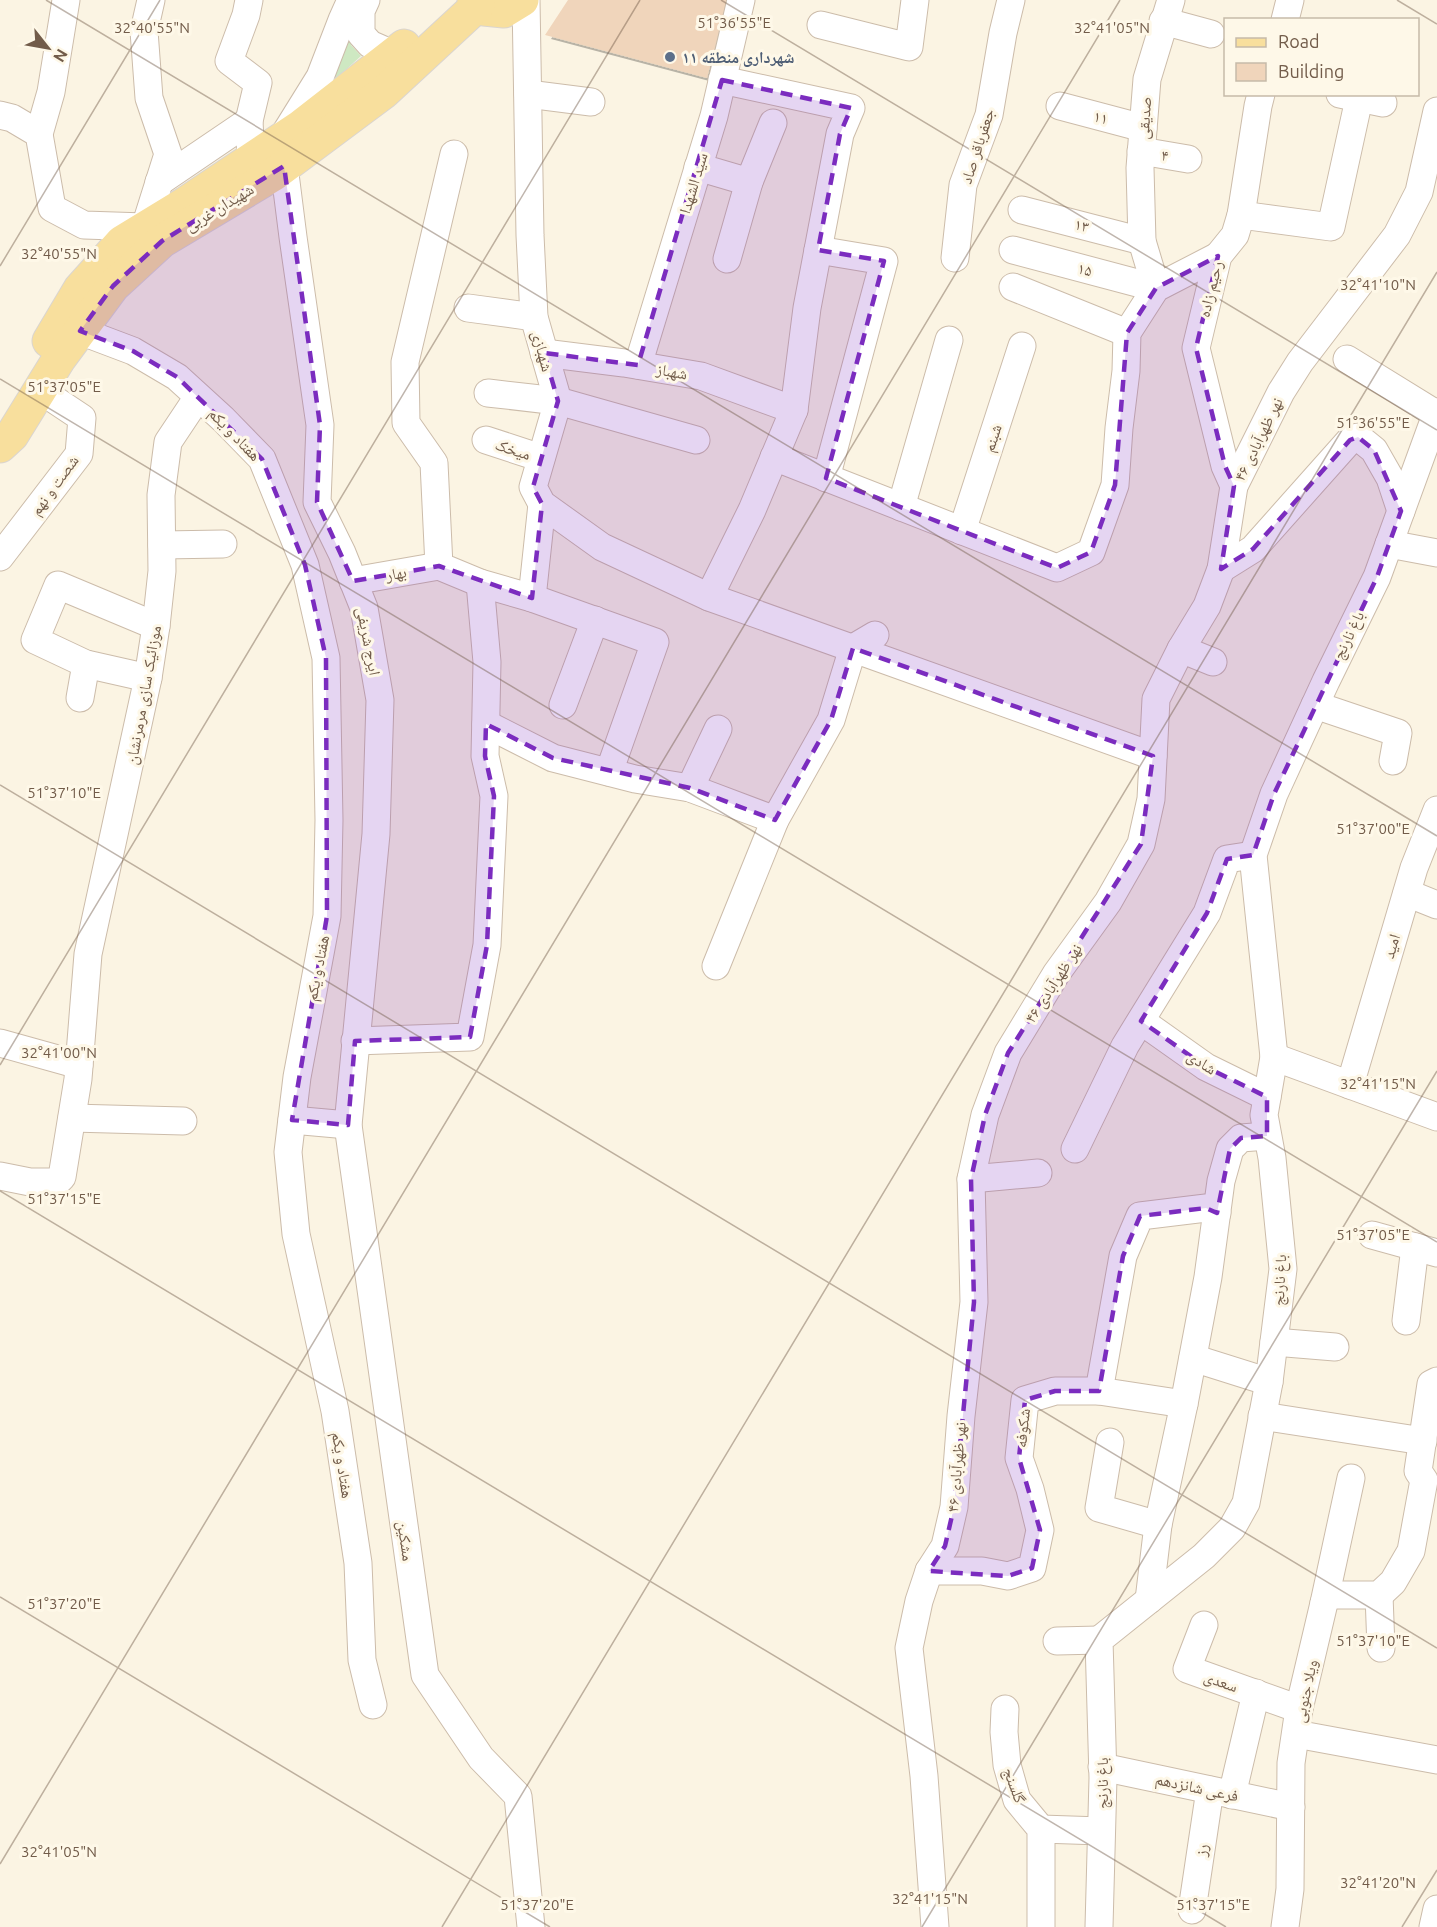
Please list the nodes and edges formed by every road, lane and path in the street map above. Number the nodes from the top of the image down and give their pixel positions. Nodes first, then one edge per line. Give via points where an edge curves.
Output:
1 (66, 0) edge
2 (151, 0) edge
3 (249, 0) edge
4 (351, 0) edge
5 (366, 0) edge
6 (524, 0) edge
7 (741, 0) edge
8 (915, 0) edge
9 (1011, 0) edge
10 (1290, 0) edge
11 (469, 2) edge
12 (1167, 10) edge
13 (1286, 18) edge
14 (821, 25) dead end
15 (1211, 34) dead end
16 (395, 55) junction
17 (722, 80) junction
18 (528, 94) junction
19 (1260, 96) edge
20 (1360, 99) edge
21 (591, 102) dead end
22 (1060, 106) dead end
23 (1437, 111) edge
24 (0, 115) edge
25 (249, 121) junction
26 (773, 123) dead end
27 (39, 134) junction
28 (1142, 140) junction
29 (283, 153) junction
30 (454, 154) dead end
31 (251, 159) junction
32 (1188, 159) dead end
33 (698, 167) junction
34 (159, 182) junction
35 (749, 182) junction
36 (1428, 193) edge
37 (1022, 210) dead end
38 (1241, 215) junction
39 (145, 228) junction
40 (1142, 241) junction
41 (818, 250) junction
42 (1013, 250) dead end
43 (1218, 256) junction
44 (955, 258) dead end
45 (727, 259) dead end
46 (1013, 287) dead end
47 (1156, 288) junction
48 (468, 308) dead end
49 (534, 317) junction
50 (80, 331) junction
51 (1127, 333) junction
52 (949, 340) dead end
53 (1022, 346) dead end
54 (544, 353) junction
55 (1347, 359) dead end
56 (638, 365) junction
57 (40, 390) junction
58 (488, 393) dead end
59 (198, 397) junction
60 (558, 401) junction
61 (794, 410) junction
62 (1437, 413) edge
63 (0, 422) edge
64 (486, 440) dead end
65 (696, 440) dead end
66 (0, 446) edge
67 (774, 457) junction
68 (541, 458) junction
69 (826, 478) junction
70 (1234, 486) junction
71 (542, 504) junction
72 (901, 507) junction
73 (1401, 511) junction
74 (962, 531) junction
75 (223, 544) dead end
76 (1389, 544) junction
77 (162, 545) junction
78 (1437, 553) edge
79 (0, 557) edge
80 (438, 566) junction
81 (1221, 569) junction
82 (353, 581) junction
83 (480, 583) junction
84 (708, 597) junction
85 (532, 598) junction
86 (595, 620) junction
87 (156, 626) junction
88 (863, 642) junction
89 (1181, 649) junction
90 (1213, 662) dead end
91 (86, 664) junction
92 (148, 678) junction
93 (80, 698) dead end
94 (563, 705) dead end
95 (1315, 705) junction
96 (486, 724) junction
97 (717, 729) dead end
98 (1153, 756) junction
99 (1393, 761) dead end
100 (609, 772) junction
101 (690, 788) junction
102 (775, 820) junction
103 (1435, 820) edge
104 (1253, 855) junction
105 (1407, 893) junction
106 (1437, 906) edge
107 (716, 966) dead end
108 (1141, 1020) junction
109 (356, 1041) junction
110 (0, 1044) edge
111 (1274, 1056) junction
112 (79, 1065) junction
113 (1350, 1084) junction
114 (1267, 1097) junction
115 (1437, 1117) edge
116 (72, 1118) junction
117 (292, 1120) junction
118 (183, 1121) dead end
119 (348, 1125) junction
120 (1268, 1136) junction
121 (1075, 1149) dead end
122 (1038, 1173) dead end
123 (0, 1176) edge
124 (971, 1179) junction
125 (1217, 1213) junction
126 (1372, 1235) dead end
127 (1426, 1250) edge
128 (1406, 1320) dead end
129 (1274, 1342) junction
130 (1335, 1347) dead end
131 (1193, 1358) junction
132 (1437, 1381) edge
133 (1269, 1382) junction
134 (1099, 1391) junction
135 (1184, 1404) junction
136 (1262, 1416) junction
137 (1423, 1441) junction
138 (1110, 1442) dead end
139 (1351, 1478) dead end
140 (1431, 1481) edge
141 (1158, 1525) junction
142 (929, 1571) junction
143 (1379, 1595) junction
144 (1149, 1600) junction
145 (1324, 1603) junction
146 (1204, 1625) dead end
147 (1099, 1640) junction
148 (1057, 1641) dead end
149 (1381, 1648) dead end
150 (1256, 1694) junction
151 (373, 1705) dead end
152 (1005, 1709) dead end
153 (1298, 1721) junction
154 (1437, 1760) edge
155 (1102, 1767) junction
156 (1221, 1792) junction
157 (1291, 1807) junction
158 (1041, 1829) junction
159 (1101, 1831) junction
160 (1437, 1909) edge
161 (1192, 1910) dead end
162 (531, 1927) edge
163 (935, 1927) edge
164 (1041, 1927) edge
165 (1099, 1927) edge
166 (1285, 1927) edge
167 (1434, 1927) edge

1 - 27 street via 51,92
2 - 34 street via 144,31 149,98 168,154
3 - 25 street via 229,61 258,83
4 - 29 street
5 - 16 street via 361,11 361,34 369,44
6 - 11 main road via 504,11 484,9
6 - 18 street, شهبازی
7 - 17 street, سید الشهدا
8 - 14 street via 909,46
9 - 44 street, جعفرباقر صاد via 989,115 963,184
10 - 13 street
11 - 16 main road, شهیدان غربی
11 - 29 main road, شهیدان غربی via 384,92
12 - 15 street
12 - 28 street, صدیقی via 1147,79
16 - 29 main road, شهیدان غربی
17 - 33 street, سید الشهدا
17 - 41 street via 851,108 840,134
18 - 21 street
18 - 49 street, شهبازی
19 - 38 street, رحیم زاده
20 - 38 street via 1331,227
22 - 28 street, ۱۱
23 - 36 street, نهر ظهرآبادی ۴۶
24 - 27 street
25 - 31 street
25 - 34 street
26 - 35 street
27 - 39 street via 52,208 84,225
28 - 32 street, ۴
28 - 40 street, صدیقی
29 - 31 main road, شهیدان غربی
29 - 50 main road, شهیدان غربی via 162,241 113,286
29 - 82 street, ایرج شریفی via 320,425 317,502
30 - 80 street via 405,362 406,423 434,463
31 - 39 main road, شهیدان غربی
33 - 35 street
33 - 56 street, سید الشهدا
34 - 39 street
35 - 45 street
36 - 70 street, نهر ظهرآبادی ۴۶ via 1287,382
37 - 40 street, ۱۳
38 - 43 street, رحیم زاده via 1235,235
39 - 63 main road, شهیدان غربی via 122,242 80,289 30,379
40 - 47 street, صدیقی
41 - 61 street
41 - 69 street via 884,261
42 - 47 street, ۱۵
43 - 47 street
43 - 70 street, رحیم زاده via 1196,348 1224,466
46 - 51 street
47 - 51 street
48 - 49 street
49 - 54 street, شهبازی
50 - 57 main road, شهیدان غربی
50 - 59 street, هفتاد و یکم via 133,351 177,377
51 - 74 street via 1115,485 1091,552 1058,568
52 - 72 street
53 - 74 street, شبنم
54 - 56 street, شهباز
54 - 60 street, شهبازی
55 - 62 street
56 - 61 street, شهباز via 701,376
57 - 66 main road, شهیدان غربی via 12,435
57 - 79 street, شصت و نهم via 82,418 80,454
58 - 60 street
59 - 77 street, موزائیک سازی مرمرنشان via 168,441 161,495
59 - 117 street, هفتاد و یکم via 262,459 305,565 326,658 327,916
60 - 65 street
60 - 68 street
61 - 67 street
62 - 73 street, باغ نارنج
64 - 68 street, میخک
67 - 69 street
67 - 84 street
68 - 71 street via 533,487
69 - 72 street
70 - 81 street, نهر ظهرآبادی ۴۶
71 - 84 street via 602,547
71 - 85 street
72 - 74 street
73 - 76 street, باغ نارنج
73 - 81 street via 1390,478 1374,450 1358,437 1350,440 1253,549
75 - 77 street
76 - 78 street
76 - 95 street, باغ نارنج
77 - 87 street, موزائیک سازی مرمرنشان
80 - 82 street, بهار
80 - 83 street
81 - 89 street, نهر ظهرآبادی ۴۶ via 1207,606
82 - 109 street, ایرج شریفی via 364,608 380,700 376,834
83 - 85 street
83 - 96 street via 488,662
84 - 88 street
85 - 86 street
86 - 94 street
86 - 100 street via 655,642
87 - 91 street via 58,585 35,640
87 - 92 street, موزائیک سازی مرمرنشان
88 - 98 street
88 - 102 street via 831,720
89 - 90 street
89 - 98 street, نهر ظهرآبادی ۴۶ via 1156,699
91 - 92 street
91 - 93 street
92 - 112 street, موزائیک سازی مرمرنشان via 88,954
95 - 99 street via 1398,733
95 - 104 street, باغ نارنج via 1274,794
96 - 100 street via 553,758
96 - 109 street via 485,756 494,796 488,945 470,1037
97 - 101 street
98 - 124 street, نهر ظهرآبادی ۴۶ via 1151,799 1141,844 1108,902 1056,974 1008,1053 985,1115
100 - 101 street
101 - 102 street
102 - 107 street
103 - 105 street, امید
104 - 108 street via 1227,859 1207,913
104 - 111 street, باغ نارنج
105 - 106 street
105 - 113 street, امید
108 - 114 street, شادی via 1206,1066
108 - 121 street
109 - 119 street, ایرج شریفی
110 - 112 street
111 - 113 street
111 - 114 street, باغ نارنج
112 - 116 street, موزائیک سازی مرمرنشان
113 - 115 street
114 - 120 street, باغ نارنج via 1263,1115
116 - 118 street
116 - 123 street, موزائیک سازی مرمرنشان via 62,1177 57,1182
117 - 119 street
117 - 151 street, هفتاد و یکم via 288,1152 296,1234 335,1411 358,1563 362,1660
119 - 162 street, مشکین via 425,1675 481,1758 518,1796
120 - 125 street via 1241,1138 1230,1149
120 - 129 street, باغ نارنج via 1282,1269
122 - 124 street
124 - 142 street, نهر ظهرآبادی ۴۶ via 974,1302 954,1507 945,1545
125 - 131 street
125 - 134 street via 1206,1208 1140,1216 1123,1256
126 - 127 street
127 - 128 street
129 - 130 street
129 - 133 street, باغ نارنج
131 - 133 street
131 - 135 street
132 - 137 street via 1431,1384
133 - 136 street, باغ نارنج
134 - 135 street
134 - 142 street, شکوفه via 1055,1391 1025,1401 1019,1458 1040,1530 1032,1568 1008,1576 982,1571
135 - 141 street
136 - 137 street
136 - 144 street, باغ نارنج via 1246,1503 1232,1528
137 - 140 street via 1418,1471
138 - 141 street via 1099,1508
139 - 145 street, ویلا جنوبی
140 - 143 street via 1410,1551 1393,1582
141 - 144 street
142 - 163 street, نهر ظهرآبادی ۴۶ via 909,1648 924,1776
143 - 145 street via 1329,1595
143 - 149 street
144 - 147 street, باغ نارنج
145 - 153 street, ویلا جنوبی
146 - 150 street, سعدی via 1187,1669
147 - 148 street
147 - 155 street, باغ نارنج
150 - 153 street, سعدی
150 - 156 street, رز
152 - 158 street, گلسنج via 1006,1765 1017,1800
153 - 154 street, سعدی
153 - 157 street, ویلا جنوبی
155 - 156 street, فرعی شانزدهم
155 - 159 street, باغ نارنج
156 - 157 street, فرعی شانزدهم
156 - 161 street, رز
157 - 166 street, ویلا جنوبی via 1290,1890
158 - 159 street
158 - 164 street
159 - 165 street, باغ نارنج
160 - 167 street

